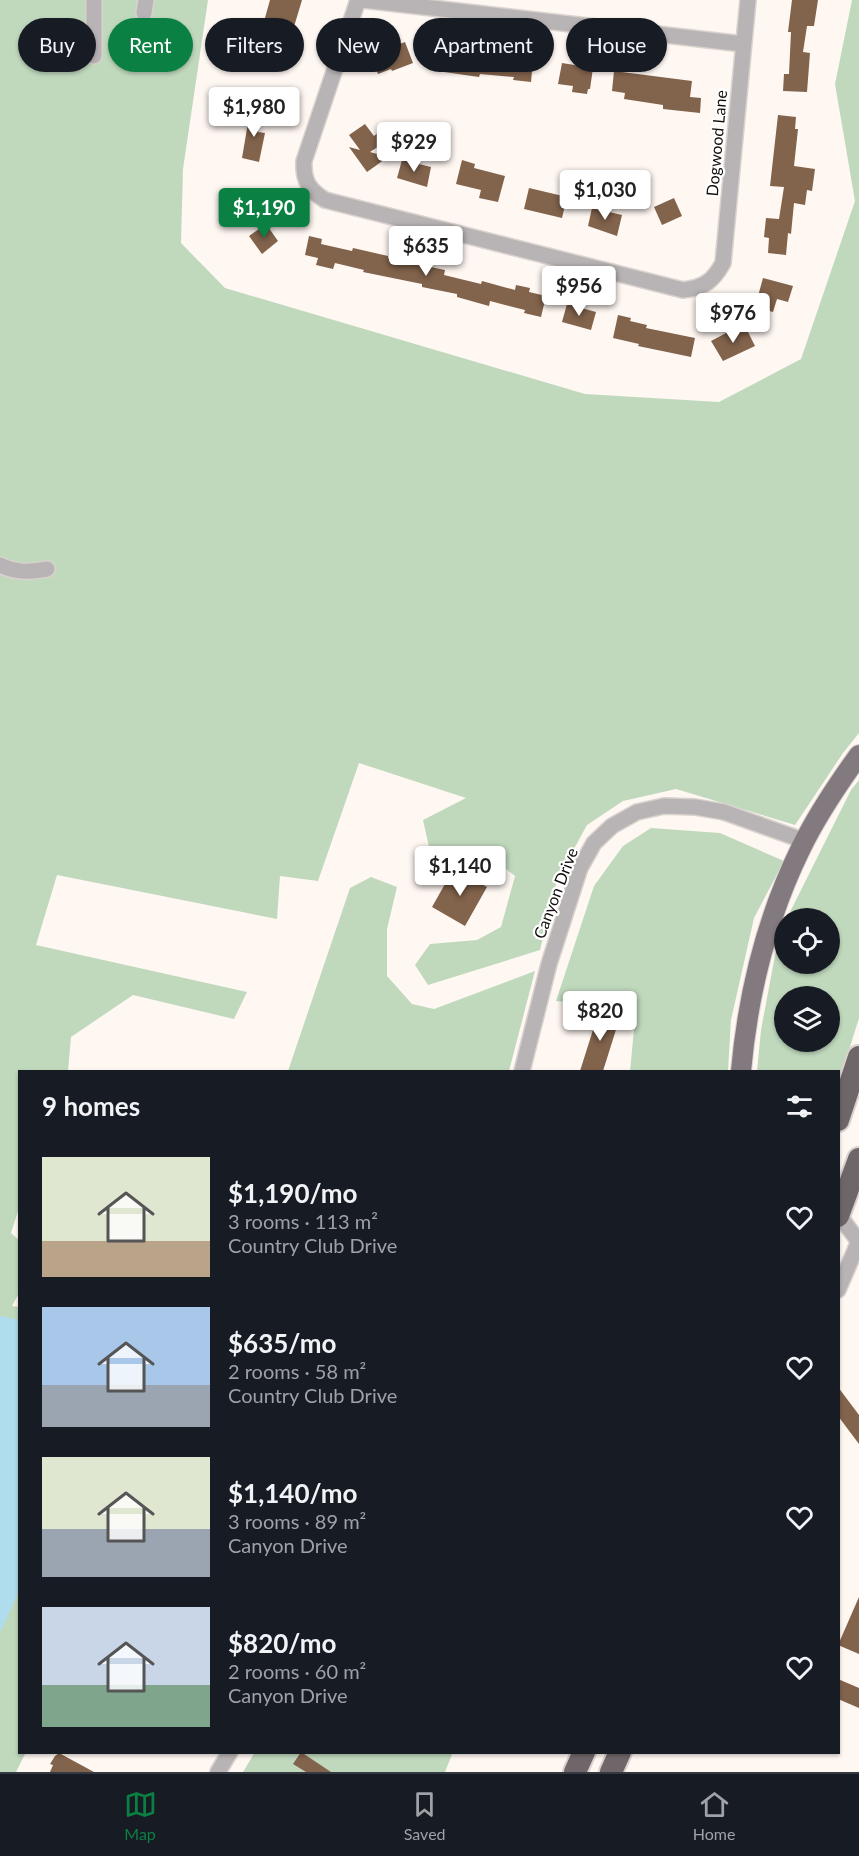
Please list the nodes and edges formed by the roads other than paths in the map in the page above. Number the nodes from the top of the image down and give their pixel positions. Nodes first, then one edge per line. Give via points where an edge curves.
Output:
1 (94, 0) edge
2 (358, 0) edge
3 (363, 0) edge
4 (748, 0) edge
5 (94, 18) edge
6 (743, 44) junction
7 (0, 565) edge
8 (47, 569) dead end
9 (859, 754) edge
10 (805, 841) junction
11 (859, 1057) edge
12 (522, 1070) edge
13 (741, 1070) edge
14 (840, 1114) edge
15 (859, 1159) edge
16 (840, 1213) edge
17 (840, 1217) edge
18 (859, 1241) edge
19 (840, 1285) edge
20 (229, 1754) edge
21 (583, 1754) edge
22 (619, 1754) edge
23 (218, 1772) edge
24 (575, 1772) edge
25 (611, 1772) edge

1 - 5 street
2 - 6 street, Dogwood Lane via 304,161 303,174 314,193 325,200 683,290 707,284 723,263
3 - 6 street
4 - 6 street, Dogwood Lane
7 - 8 street via 29,572
9 - 10 main road
10 - 12 street, Canyon Drive via 695,807 664,806 637,812 612,826 594,843 580,868 549,964
10 - 13 main road via 780,897 761,957
11 - 14 highway
15 - 16 highway
17 - 18 street
18 - 19 street
20 - 23 street
21 - 24 highway
22 - 25 highway

